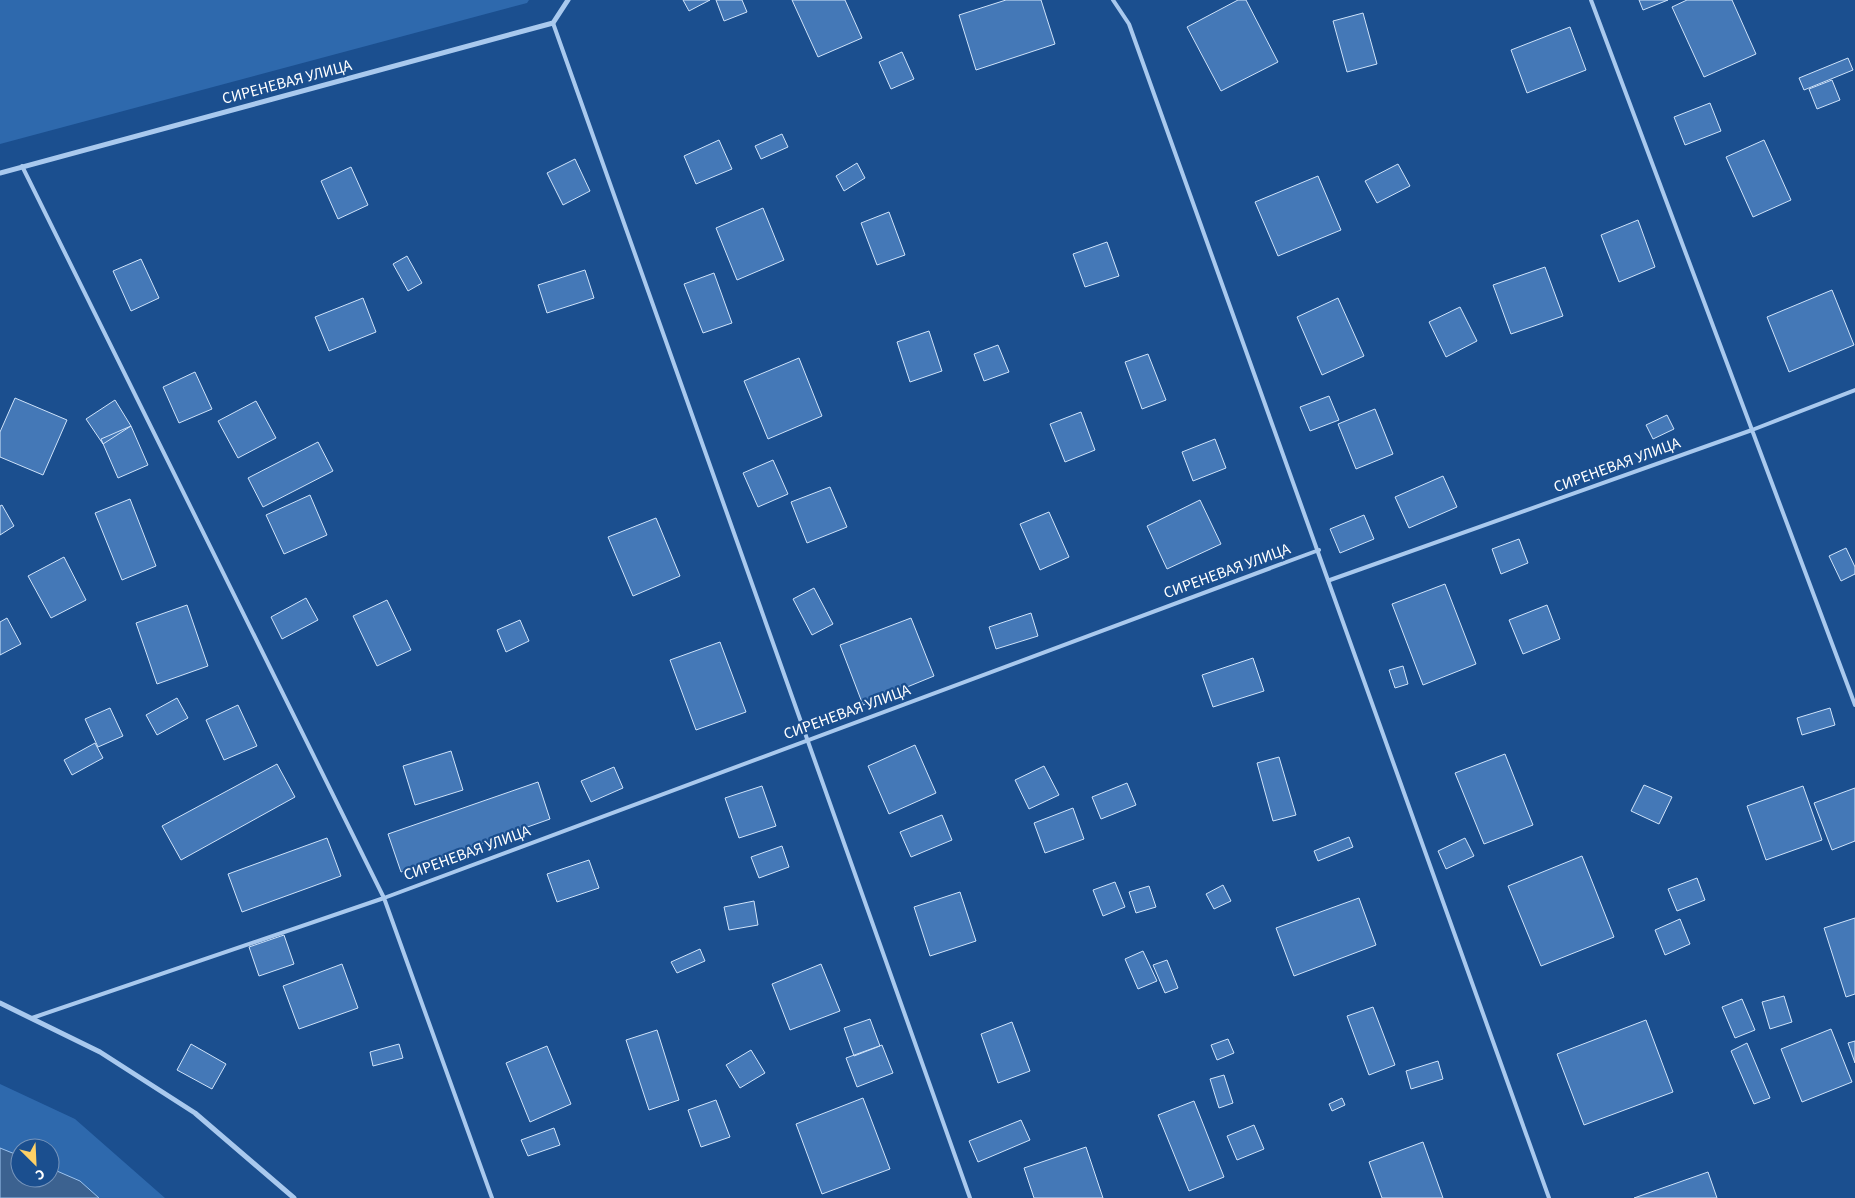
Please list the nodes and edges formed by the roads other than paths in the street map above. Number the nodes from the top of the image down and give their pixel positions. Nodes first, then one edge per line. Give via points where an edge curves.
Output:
1 (568, 0) edge
2 (1113, 0) edge
3 (1591, 0) edge
4 (553, 23) junction
5 (22, 166) junction
6 (0, 173) edge
7 (1855, 390) edge
8 (1752, 430) junction
9 (1319, 550) junction
10 (1330, 580) junction
11 (1855, 705) edge
12 (807, 740) junction
13 (384, 898) junction
14 (0, 1003) edge
15 (32, 1018) junction
16 (294, 1198) edge
17 (492, 1198) edge
18 (970, 1198) edge
19 (1549, 1198) edge

1 - 4 street
2 - 9 lane via 1129,24
3 - 8 lane
4 - 5 street, СИРЕНЕВАЯ УЛИЦА
4 - 12 lane
5 - 6 street, СИРЕНЕВАЯ УЛИЦА
5 - 13 lane
7 - 8 lane, СИРЕНЕВАЯ УЛИЦА
8 - 10 lane, СИРЕНЕВАЯ УЛИЦА
8 - 11 lane
9 - 10 lane
9 - 12 lane, СИРЕНЕВАЯ УЛИЦА
10 - 19 lane
12 - 13 lane, СИРЕНЕВАЯ УЛИЦА
12 - 18 lane
13 - 15 lane, СИРЕНЕВАЯ УЛИЦА
13 - 17 lane
14 - 15 street
15 - 16 street via 100,1052 194,1113

